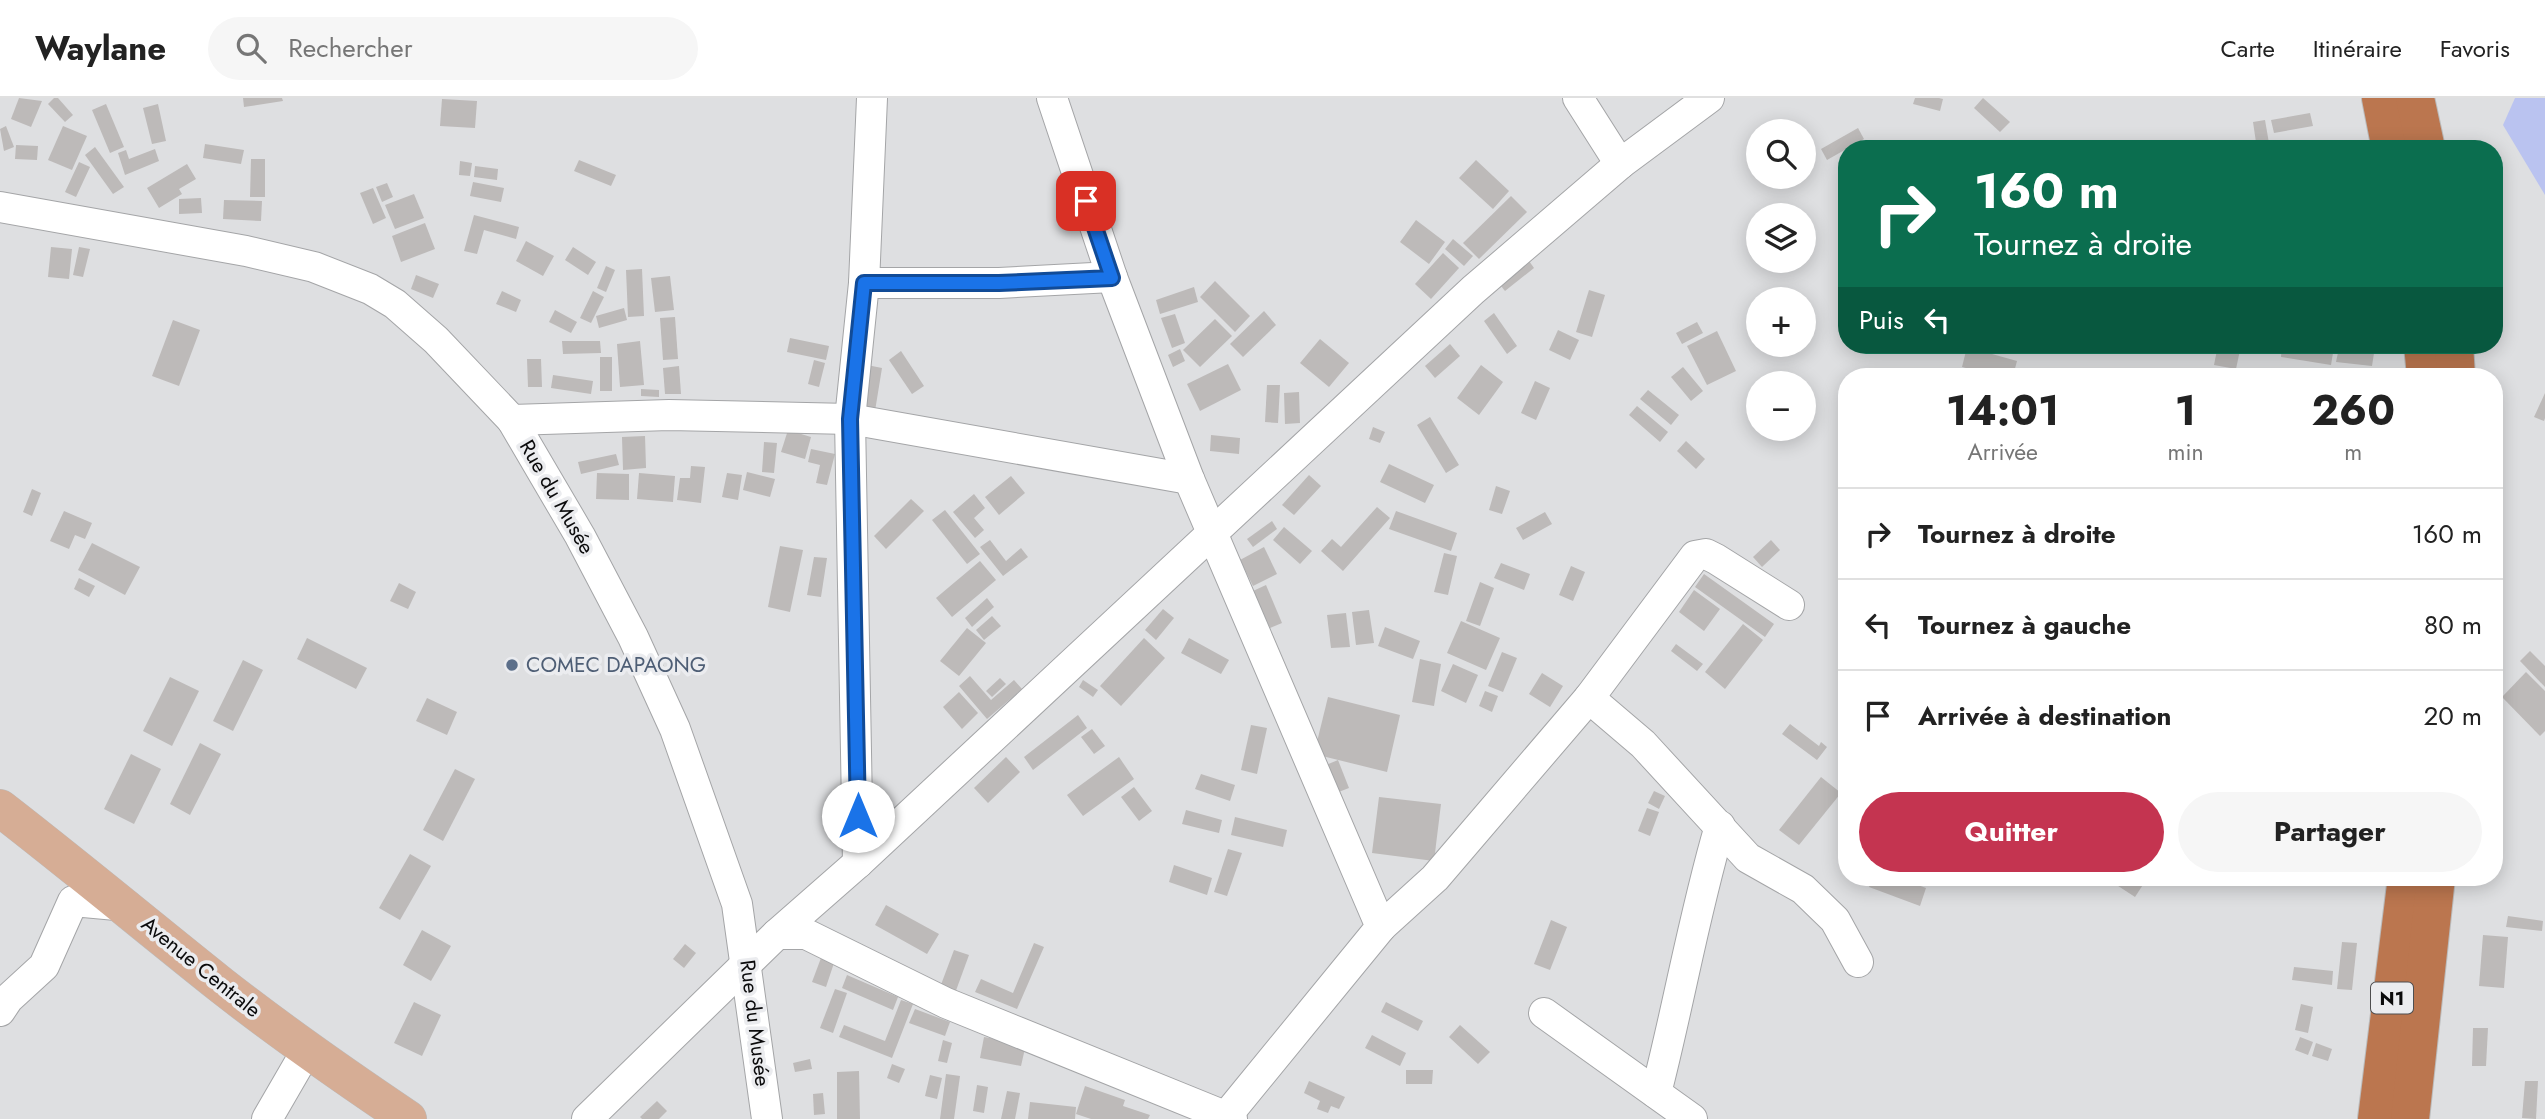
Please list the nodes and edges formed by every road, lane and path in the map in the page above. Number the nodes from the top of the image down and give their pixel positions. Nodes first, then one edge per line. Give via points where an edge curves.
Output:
1 (872, 98) edge
2 (1052, 98) edge
3 (1578, 98) edge
4 (1709, 98) edge
5 (2381, 98) edge
6 (2415, 98) edge
7 (2389, 140) edge
8 (2424, 140) edge
9 (1620, 164) junction
10 (0, 207) edge
11 (1112, 278) junction
12 (864, 283) junction
13 (850, 419) junction
14 (512, 420) junction
15 (1189, 479) junction
16 (1212, 533) junction
17 (1789, 605) dead end
18 (1589, 698) junction
19 (0, 808) edge
20 (1720, 826) junction
21 (858, 863) junction
22 (2406, 886) edge
23 (2435, 886) edge
24 (127, 906) junction
25 (1381, 927) junction
26 (777, 934) junction
27 (748, 962) junction
28 (1858, 962) dead end
29 (0, 1011) edge
30 (1544, 1013) dead end
31 (307, 1050) junction
32 (1656, 1093) junction
33 (1227, 1118) edge
34 (267, 1119) edge
35 (408, 1119) edge
36 (587, 1119) edge
37 (767, 1119) edge
38 (1692, 1119) edge
39 (2376, 1119) edge
40 (2410, 1119) edge

1 - 12 street
2 - 11 street
3 - 9 street
4 - 9 street
5 - 7 highway
6 - 8 highway
9 - 16 street via 1473,290
10 - 14 street, Rue du Musée via 246,251 314,267 370,289 436,340
11 - 12 street
11 - 15 street
12 - 13 street
13 - 14 street via 669,415
13 - 15 street
13 - 21 street
14 - 27 street, Rue du Musée via 580,536 675,729 737,904
15 - 16 street
16 - 21 street
16 - 25 street
17 - 18 street via 1700,553
18 - 20 street via 1643,744
18 - 25 street via 1436,878
19 - 24 main road, Avenue Centrale
20 - 28 street via 1748,858 1803,889 1835,920
20 - 32 street
21 - 26 street
22 - 39 highway, N1
23 - 40 highway, N1
24 - 29 street via 73,901 44,966
24 - 31 main road, Avenue Centrale
25 - 33 street
26 - 27 street
26 - 33 street via 806,934 946,1003
27 - 36 street
27 - 37 street, Rue du Musée
30 - 32 street
31 - 34 street
31 - 35 main road, Avenue Centrale
32 - 38 street

